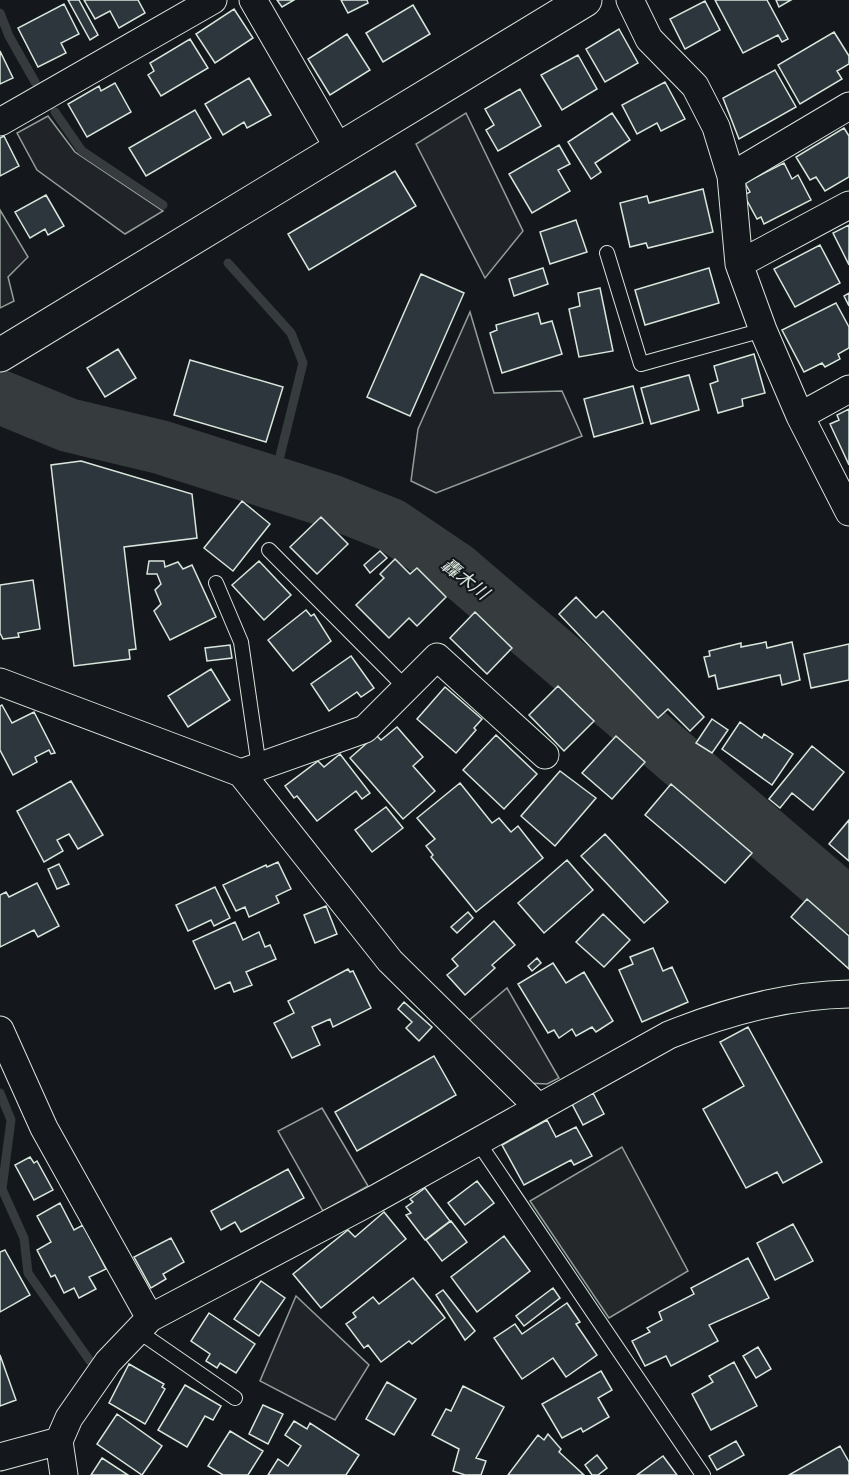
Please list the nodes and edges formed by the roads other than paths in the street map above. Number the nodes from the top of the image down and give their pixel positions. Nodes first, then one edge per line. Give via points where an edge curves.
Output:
1 (213, 0) edge
2 (253, 0) edge
3 (585, 0) edge
4 (630, 0) edge
5 (849, 106) edge
6 (0, 122) edge
7 (339, 149) junction
8 (731, 176) junction
9 (849, 206) edge
10 (607, 253) dead end
11 (739, 264) junction
12 (763, 330) junction
13 (0, 355) edge
14 (849, 390) edge
15 (800, 416) junction
16 (849, 512) edge
17 (269, 550) dead end
18 (216, 583) dead end
19 (0, 682) edge
20 (406, 688) junction
21 (545, 754) dead end
22 (250, 770) junction
23 (849, 994) edge
24 (0, 1030) edge
25 (538, 1107) junction
26 (478, 1142) junction
27 (144, 1324) junction
28 (235, 1398) dead end
29 (59, 1441) junction
30 (0, 1457) edge
31 (64, 1475) edge
32 (704, 1475) edge

1 - 6 street
2 - 7 street
3 - 7 street
4 - 8 street via 650,39 695,86 716,128
5 - 8 street
7 - 13 street
8 - 11 street
9 - 11 street
10 - 12 lane via 640,364
11 - 12 street
12 - 15 street
14 - 15 street
15 - 16 street
17 - 20 lane
18 - 22 lane via 241,642
19 - 22 street
20 - 21 street via 437,657
20 - 22 street via 366,729
22 - 25 street via 390,961
23 - 25 street via 818,994 718,1015 669,1035
24 - 27 street via 44,1128
25 - 26 street
26 - 27 street
26 - 32 lane
27 - 28 lane
27 - 29 street via 108,1362 69,1418
29 - 30 street
29 - 31 street

